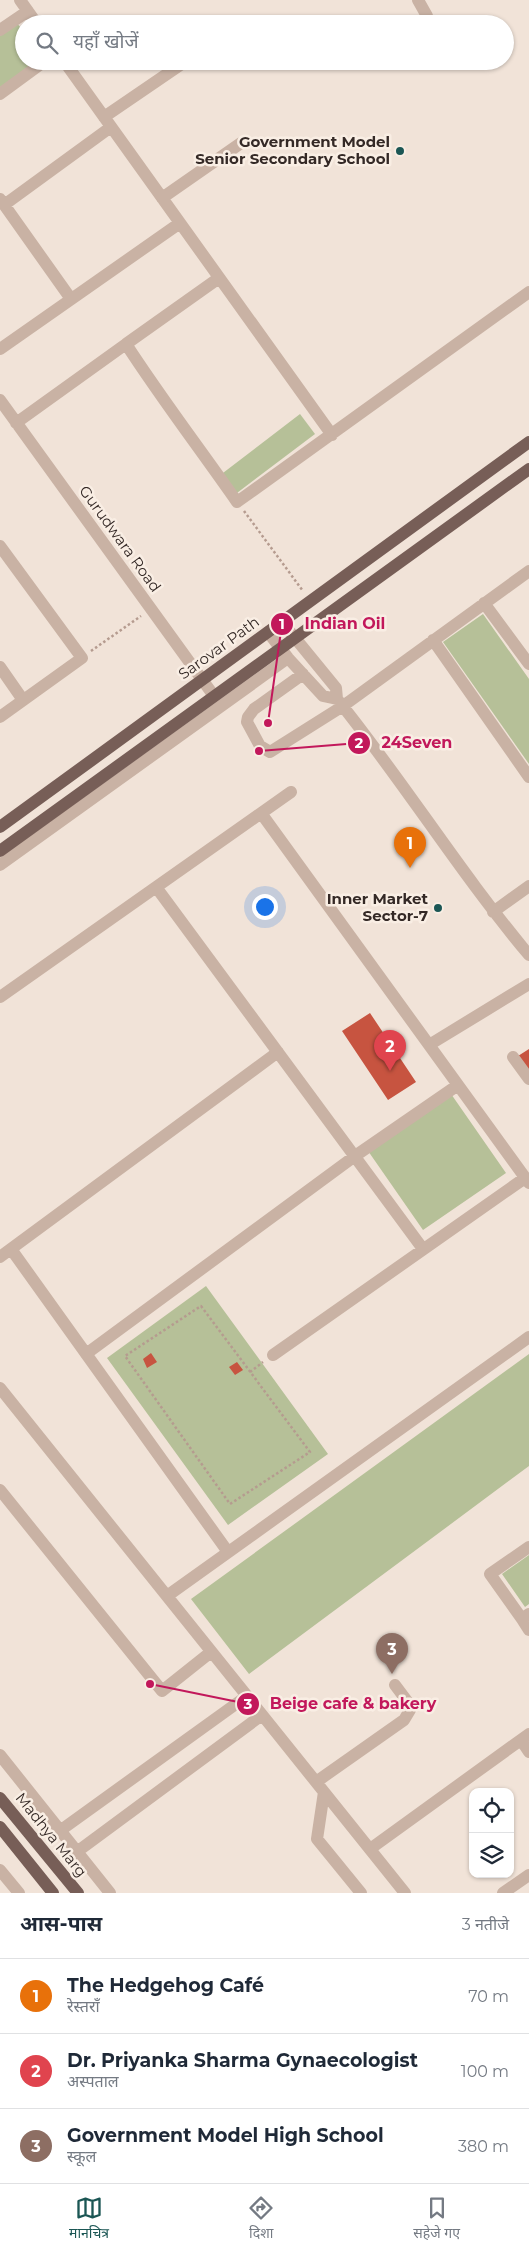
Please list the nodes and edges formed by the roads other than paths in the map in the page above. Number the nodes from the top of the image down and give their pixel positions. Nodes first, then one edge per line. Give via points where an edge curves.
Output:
1 (20, 0) edge
2 (418, 0) edge
3 (28, 11) junction
4 (22, 15) edge
5 (31, 15) edge
6 (427, 15) edge
7 (15, 20) edge
8 (0, 30) edge
9 (32, 70) edge
10 (70, 70) edge
11 (174, 70) edge
12 (0, 94) edge
13 (108, 122) junction
14 (241, 143) dead end
15 (162, 198) junction
16 (2, 202) edge
17 (180, 223) junction
18 (220, 278) junction
19 (529, 292) edge
20 (71, 299) junction
21 (126, 344) junction
22 (0, 349) edge
23 (0, 400) edge
24 (16, 423) junction
25 (332, 435) junction
26 (529, 442) edge
27 (529, 469) edge
28 (0, 546) edge
29 (529, 571) edge
30 (484, 603) junction
31 (282, 622) junction
32 (268, 632) junction
33 (294, 638) junction
34 (433, 640) junction
35 (284, 653) junction
36 (529, 664) edge
37 (0, 667) edge
38 (303, 674) junction
39 (203, 679) junction
40 (214, 696) junction
41 (23, 700) junction
42 (340, 703) junction
43 (0, 717) edge
44 (529, 778) edge
45 (291, 792) dead end
46 (261, 813) junction
47 (0, 827) edge
48 (0, 851) edge
49 (0, 865) edge
50 (529, 886) edge
51 (156, 887) junction
52 (493, 912) junction
53 (529, 955) edge
54 (529, 984) edge
55 (0, 997) edge
56 (429, 1045) junction
57 (278, 1052) junction
58 (513, 1057) dead end
59 (529, 1079) edge
60 (458, 1085) junction
61 (355, 1156) junction
62 (527, 1180) edge
63 (11, 1249) junction
64 (423, 1249) junction
65 (0, 1257) edge
66 (529, 1337) edge
67 (86, 1354) junction
68 (273, 1355) road end
69 (0, 1388) edge
70 (0, 1490) edge
71 (529, 1547) edge
72 (228, 1552) junction
73 (167, 1596) junction
74 (526, 1616) edge
75 (529, 1630) edge
76 (212, 1652) junction
77 (394, 1685) dead end
78 (247, 1696) junction
79 (262, 1714) junction
80 (525, 1737) edge
81 (529, 1752) edge
82 (0, 1754) edge
83 (320, 1787) junction
84 (0, 1798) edge
85 (0, 1827) edge
86 (61, 1830) junction
87 (370, 1849) junction
88 (78, 1851) junction
89 (0, 1870) edge
90 (529, 1875) edge
91 (19, 1893) edge
92 (53, 1893) edge
93 (78, 1893) edge
94 (110, 1893) edge
95 (361, 1893) edge
96 (405, 1893) edge
97 (503, 1893) edge

1 - 3 street
2 - 6 street
3 - 4 street
3 - 5 street
7 - 8 street
9 - 12 street
10 - 13 street
11 - 13 street
13 - 15 street
13 - 16 street
14 - 15 street
15 - 17 street
16 - 20 street
17 - 18 street
17 - 20 street
18 - 21 street
18 - 25 street
19 - 25 street
20 - 22 street
21 - 24 street
21 - 25 street via 237,502
23 - 24 street, Gurudwara Road
24 - 39 street, Gurudwara Road
26 - 31 main road, Sarovar Path
27 - 33 main road
28 - 41 street via 82,658
29 - 30 street
30 - 34 street
30 - 36 street
31 - 32 main road, Sarovar Path
31 - 33 street
32 - 35 street
32 - 39 main road, Sarovar Path
33 - 35 main road
33 - 42 street via 336,688
34 - 42 street
34 - 44 street
35 - 38 street
35 - 40 main road
35 - 49 street
37 - 41 street
38 - 42 street via 323,696
38 - 42 street via 254,709 248,717 247,722 263,749 270,752 280,748
39 - 40 street, Gurudwara Road
39 - 47 main road, Sarovar Path
40 - 48 main road
41 - 43 street
42 - 52 street via 390,767
45 - 46 street
46 - 51 street
46 - 56 street
50 - 52 street
51 - 55 street
51 - 57 street
52 - 53 street
54 - 56 street
56 - 60 street
57 - 61 street
57 - 63 street
58 - 59 street
60 - 61 street
60 - 62 street
61 - 64 street
61 - 67 street
62 - 64 street
63 - 65 street
63 - 67 street
64 - 68 street
66 - 72 street
67 - 72 street
69 - 73 street
70 - 76 street via 162,1691
71 - 74 street via 490,1574
72 - 73 street
73 - 76 street
74 - 75 street
76 - 78 street
77 - 83 street via 410,1710 404,1720
78 - 79 street
78 - 86 street
79 - 83 street
79 - 88 street
80 - 81 street
80 - 87 street
82 - 86 street
83 - 87 street
83 - 95 street via 317,1839
84 - 93 main road, Madhya Marg
85 - 92 main road
86 - 88 street
87 - 96 street
88 - 94 street
89 - 91 street
90 - 97 street

